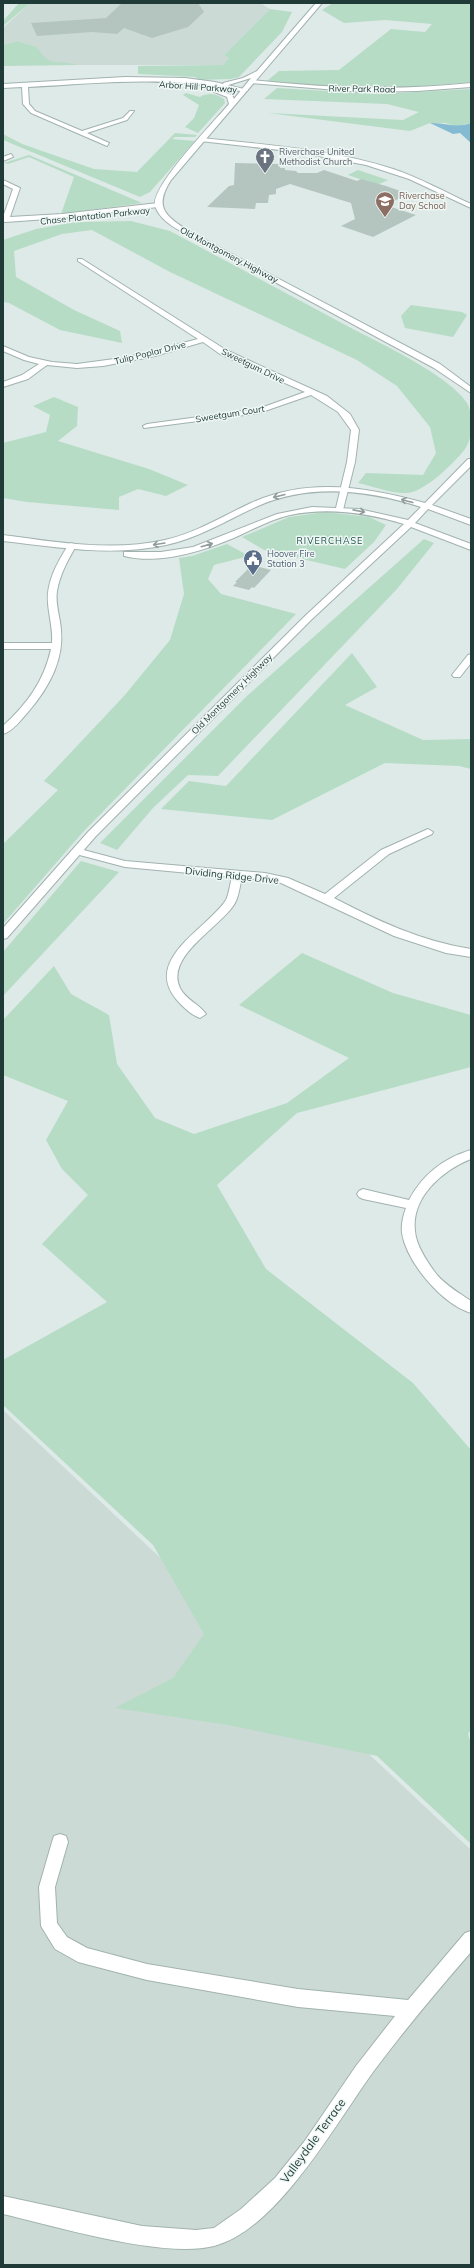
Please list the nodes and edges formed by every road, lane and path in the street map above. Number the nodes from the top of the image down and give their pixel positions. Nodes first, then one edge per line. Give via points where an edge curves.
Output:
1 (319, 3) edge
2 (261, 72) junction
3 (252, 82) junction
4 (46, 84) junction
5 (225, 84) junction
6 (25, 85) junction
7 (471, 85) edge
8 (3, 86) edge
9 (209, 88) junction
10 (245, 90) junction
11 (232, 105) junction
12 (132, 112) dead end
13 (82, 133) junction
14 (202, 140) junction
15 (107, 144) dead end
16 (11, 156) dead end
17 (3, 158) edge
18 (3, 182) edge
19 (471, 206) edge
20 (159, 207) junction
21 (4, 219) edge
22 (80, 260) dead end
23 (204, 340) junction
24 (3, 348) edge
25 (47, 362) junction
26 (3, 385) edge
27 (471, 391) edge
28 (311, 392) junction
29 (147, 426) dead end
30 (471, 461) edge
31 (344, 490) junction
32 (426, 506) junction
33 (340, 508) junction
34 (471, 522) edge
35 (409, 524) junction
36 (3, 538) edge
37 (72, 546) junction
38 (471, 547) edge
39 (3, 646) edge
40 (56, 646) junction
41 (471, 657) edge
42 (457, 675) dead end
43 (3, 731) edge
44 (428, 832) dead end
45 (76, 851) junction
46 (238, 874) junction
47 (326, 898) junction
48 (3, 935) edge
49 (471, 953) edge
50 (200, 1014) dead end
51 (471, 1154) edge
52 (364, 1194) dead end
53 (412, 1205) junction
54 (471, 1308) edge
55 (60, 1842) dead end
56 (471, 1939) edge
57 (410, 2010) junction
58 (3, 2205) edge

1 - 2 street
2 - 3 street
2 - 5 street
3 - 7 street, River Park Road via 366,90 420,90
3 - 10 street
4 - 5 street, Arbor Hill Parkway via 138,78
4 - 6 street, Arbor Hill Parkway
4 - 9 street, Arbor Hill Parkway via 144,84
5 - 10 street, Arbor Hill Parkway
6 - 8 street, Arbor Hill Parkway
6 - 13 street via 28,108 39,116
9 - 10 street, Arbor Hill Parkway
9 - 11 street via 230,96
10 - 11 street
11 - 14 street
12 - 13 street via 125,119
13 - 15 street
14 - 19 street via 319,154 361,162 410,177
14 - 20 street via 163,186 157,198
16 - 17 street
18 - 21 street via 17,188
20 - 21 street, Chase Plantation Parkway via 48,222
20 - 27 street, Old Montgomery Highway via 170,221 188,233 433,363
22 - 23 street, Sweetgum Drive
23 - 25 street, Tulip Poplar Drive via 108,363 77,365
23 - 28 street, Sweetgum Drive via 251,366
24 - 25 street, Tulip Poplar Drive via 18,355
25 - 26 street via 25,377
28 - 29 street, Sweetgum Court via 259,411
28 - 31 street, Sweetgum Drive via 341,410 355,430
30 - 32 street, Old Montgomery Highway
32 -> 31 street via 383,495
31 - 33 street, Sweetgum Drive
31 -> 37 street via 314,489 275,497 208,529 164,543 120,547
32 - 34 street
32 - 35 street, Old Montgomery Highway
33 -> 35 street
37 -> 33 street via 132,555 174,552 209,545 290,513
35 - 38 street
35 - 45 street, Old Montgomery Highway via 303,624
36 - 37 street
37 - 40 street via 52,592
39 - 40 street
40 - 43 street via 54,662 45,683 22,714
41 - 42 street
44 - 47 street via 385,852
45 - 46 street, Dividing Ridge Drive via 125,864
45 - 48 street, Old Montgomery Highway
46 - 47 street, Dividing Ridge Drive via 284,880
46 - 50 street via 230,901 186,945 173,971 172,981 175,990
47 - 49 street, Dividing Ridge Drive via 409,939 438,948
51 - 53 street via 438,1171 420,1190
52 - 53 street
53 - 54 street via 408,1224 409,1235 429,1273 445,1289
55 - 57 street via 47,1887 50,1926 61,1943 84,1956 147,1972 298,1998
56 - 57 street, Valleydale Terrace
57 - 58 street, Valleydale Terrace via 361,2073 296,2169 269,2199 235,2226 214,2237 192,2240 166,2238

